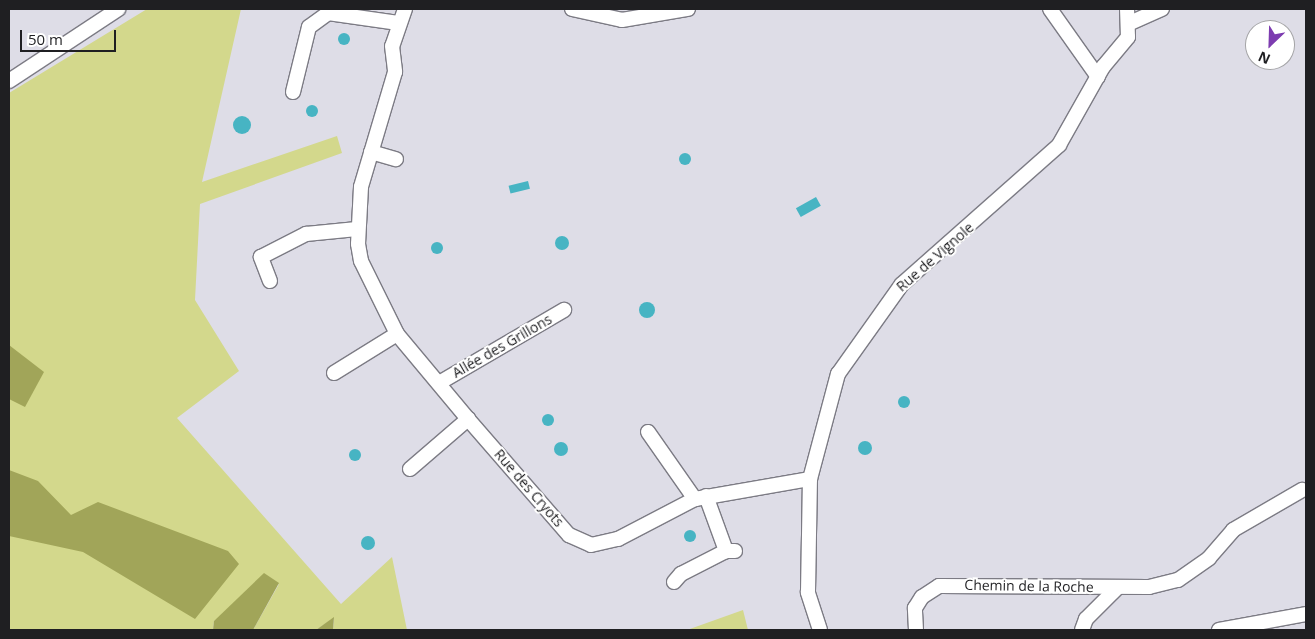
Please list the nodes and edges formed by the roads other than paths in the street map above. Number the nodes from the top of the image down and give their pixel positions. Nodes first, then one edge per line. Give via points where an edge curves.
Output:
1 (118, 9) edge
2 (405, 9) edge
3 (572, 9) edge
4 (688, 9) edge
5 (1050, 9) edge
6 (1127, 9) edge
7 (1162, 9) edge
8 (398, 23) junction
9 (1130, 23) junction
10 (1098, 77) junction
11 (9, 81) edge
12 (293, 92) dead end
13 (371, 152) junction
14 (396, 159) dead end
15 (357, 229) junction
16 (270, 281) dead end
17 (564, 310) dead end
18 (397, 334) junction
19 (334, 373) dead end
20 (439, 383) junction
21 (468, 419) junction
22 (648, 432) dead end
23 (410, 469) dead end
24 (810, 479) junction
25 (1302, 490) dead end
26 (700, 498) junction
27 (674, 582) dead end
28 (1118, 587) junction
29 (1306, 614) edge
30 (820, 630) edge
31 (916, 630) edge
32 (1082, 630) edge
33 (1219, 630) edge

1 - 11 street
2 - 8 street, Rue des Cryots
3 - 4 street via 622,20
5 - 10 street
6 - 9 street
7 - 9 street
8 - 12 street via 328,13 309,27
8 - 13 street, Rue des Cryots via 392,46 395,72
9 - 10 street, Rue de Vignole via 1124,43
10 - 24 street, Rue de Vignole via 1060,144 902,284 878,313 838,374
13 - 14 street
13 - 15 street, Rue des Cryots
15 - 16 street via 306,234 261,256
15 - 18 street, Rue des Cryots via 361,261
17 - 20 street, Allée des Grillons
18 - 19 street
18 - 20 street, Rue des Cryots
20 - 21 street, Rue des Cryots
21 - 23 street
21 - 26 street, Rue des Cryots via 569,535 591,545 618,539
22 - 26 street
24 - 26 street, Rue des Cryots
24 - 30 street, Rue de Vignole via 808,592
25 - 28 street via 1233,530 1209,558 1178,580 1149,587
26 - 27 street via 731,551
28 - 31 street, Chemin de la Roche via 939,586 922,597 915,608
28 - 32 street, Chemin de la Roche via 1086,619
29 - 33 street

